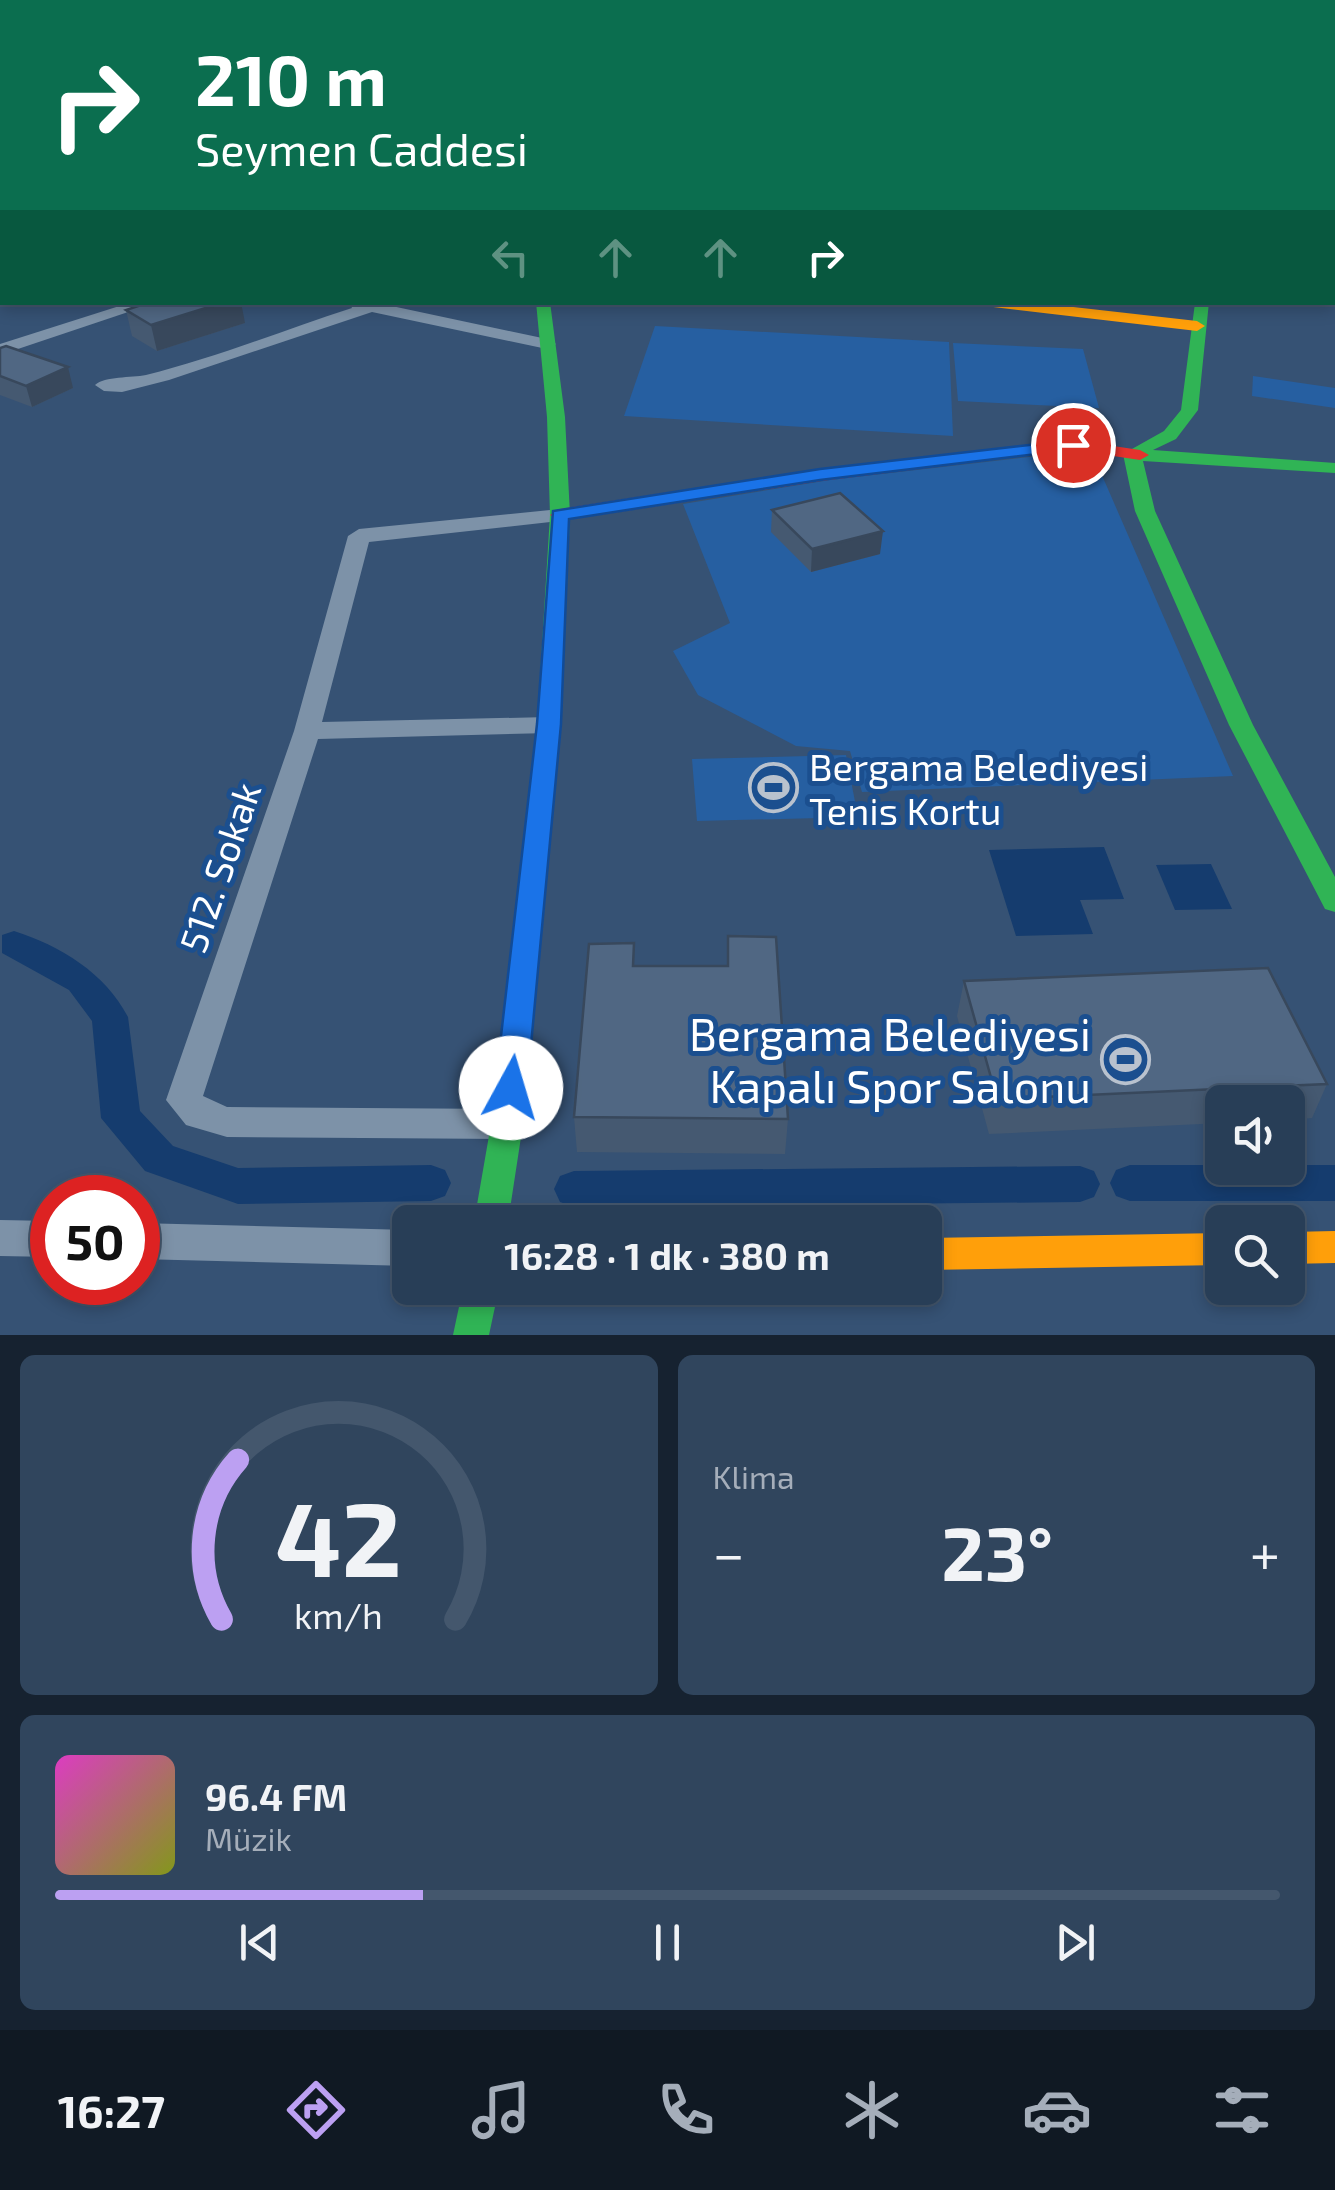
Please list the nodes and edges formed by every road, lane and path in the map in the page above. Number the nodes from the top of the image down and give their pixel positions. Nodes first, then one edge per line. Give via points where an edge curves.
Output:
1 (141, 305) edge
2 (363, 305) edge
3 (544, 305) edge
4 (1012, 305) edge
5 (1201, 305) edge
6 (371, 307) junction
7 (1197, 326) junction
8 (546, 344) junction
9 (0, 350) edge
10 (104, 385) dead end
11 (1132, 454) junction
12 (1335, 468) edge
13 (560, 515) junction
14 (549, 724) junction
15 (306, 731) junction
16 (1335, 902) edge
17 (507, 1124) junction
18 (494, 1205) edge
19 (0, 1238) edge
20 (30, 1239) edge
21 (160, 1242) edge
22 (1335, 1247) edge
23 (392, 1248) edge
24 (1305, 1248) edge
25 (1205, 1249) edge
26 (942, 1254) edge
27 (478, 1305) edge
28 (472, 1335) edge

1 - 9 street
2 - 6 street
3 - 8 main road
4 - 7 main road
5 - 7 main road
6 - 8 street
6 - 10 street via 163,376
7 - 11 main road via 1189,410 1170,435
8 - 13 main road
11 - 12 main road
11 - 13 main road via 1073,445 820,474
11 - 16 main road via 1145,511 1234,708
13 - 14 main road
13 - 15 street, 512. Sokak via 359,536
14 - 15 street
14 - 17 main road
15 - 17 street, 512. Sokak via 184,1100 199,1114 227,1122
17 - 18 main road
19 - 20 street
21 - 23 street
22 - 24 main road
25 - 26 main road
27 - 28 main road

